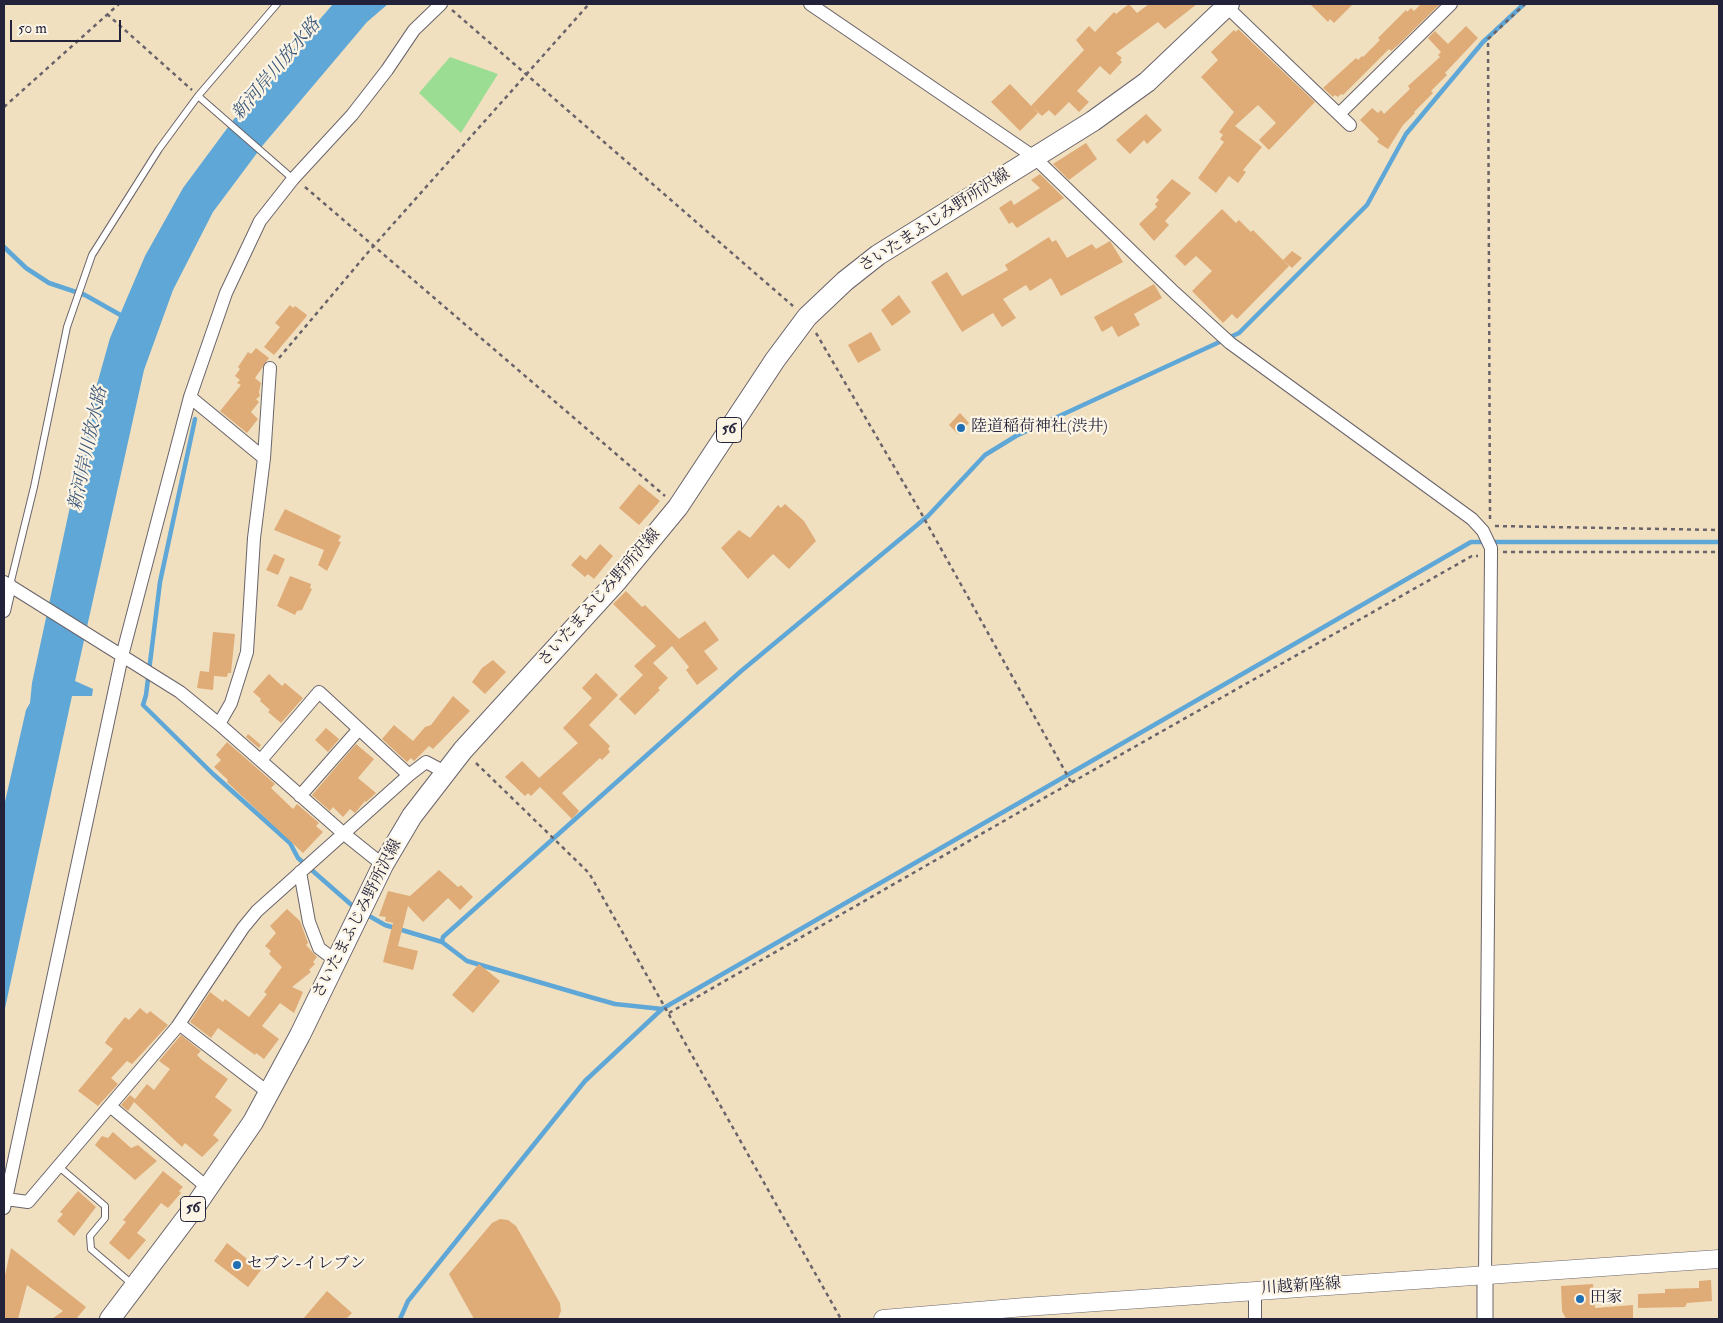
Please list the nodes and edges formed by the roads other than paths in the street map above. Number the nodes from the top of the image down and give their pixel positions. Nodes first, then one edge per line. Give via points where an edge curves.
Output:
1 (277, 4) edge
2 (443, 4) edge
3 (1451, 4) edge
4 (815, 5) edge
5 (1227, 5) edge
6 (201, 98) junction
7 (1339, 114) junction
8 (1350, 125) dead end
9 (1034, 157) junction
10 (290, 177) junction
11 (270, 368) road end
12 (190, 397) junction
13 (264, 458) junction
14 (11, 586) edge
15 (4, 611) edge
16 (118, 653) junction
17 (220, 724) junction
18 (359, 729) junction
19 (261, 760) junction
20 (445, 772) junction
21 (409, 775) junction
22 (300, 796) junction
23 (343, 833) junction
24 (383, 865) junction
25 (300, 872) junction
26 (336, 961) junction
27 (179, 1024) junction
28 (269, 1094) junction
29 (110, 1106) junction
30 (58, 1166) junction
31 (208, 1188) junction
32 (5, 1204) edge
33 (1719, 1259) edge
34 (1485, 1274) junction
35 (135, 1286) junction
36 (1255, 1290) junction
37 (110, 1319) edge
38 (883, 1319) edge
39 (1255, 1319) edge
40 (1485, 1319) edge

1 - 6 lane
2 - 10 street via 414,30 352,115
3 - 7 street
4 - 9 street
5 - 7 street
5 - 9 main road, さいたまふじみ野所沢線 / 56 via 1147,82
6 - 10 lane
6 - 14 lane via 159,149 92,255 66,327
7 - 8 street
9 - 20 main road, さいたまふじみ野所沢線 / 56 via 878,255 807,317 770,367 678,507 617,581
9 - 34 street via 1230,343 1472,519 1490,548
10 - 12 street via 260,221 226,293
11 - 13 street
12 - 13 street
12 - 16 street
13 - 17 street via 254,538 248,652 231,703
14 - 15 street
14 - 16 street
16 - 17 street via 180,692
16 - 32 street
17 - 19 street
18 - 19 street via 319,692
18 - 21 street
18 - 22 street
19 - 22 street
20 - 21 street via 426,762
20 - 24 main road, さいたまふじみ野所沢線 / 56 via 412,816
21 - 23 street
22 - 23 street
23 - 24 street
23 - 25 street
24 - 26 main road, さいたまふじみ野所沢線 / 56
25 - 26 street via 309,922 320,948
25 - 27 street via 242,928
26 - 28 main road, さいたまふじみ野所沢線 / 56
27 - 28 street
27 - 29 street
28 - 31 main road, さいたまふじみ野所沢線 / 56
29 - 30 street
29 - 31 street
30 - 32 street via 28,1202
30 - 35 lane via 105,1206 105,1218 90,1236 91,1249
31 - 35 main road, さいたまふじみ野所沢線 / 56
33 - 34 main road, 川越新座線
34 - 36 main road, 川越新座線
34 - 40 street
35 - 37 main road, さいたまふじみ野所沢線 / 56
36 - 38 main road, 川越新座線
36 - 39 street

